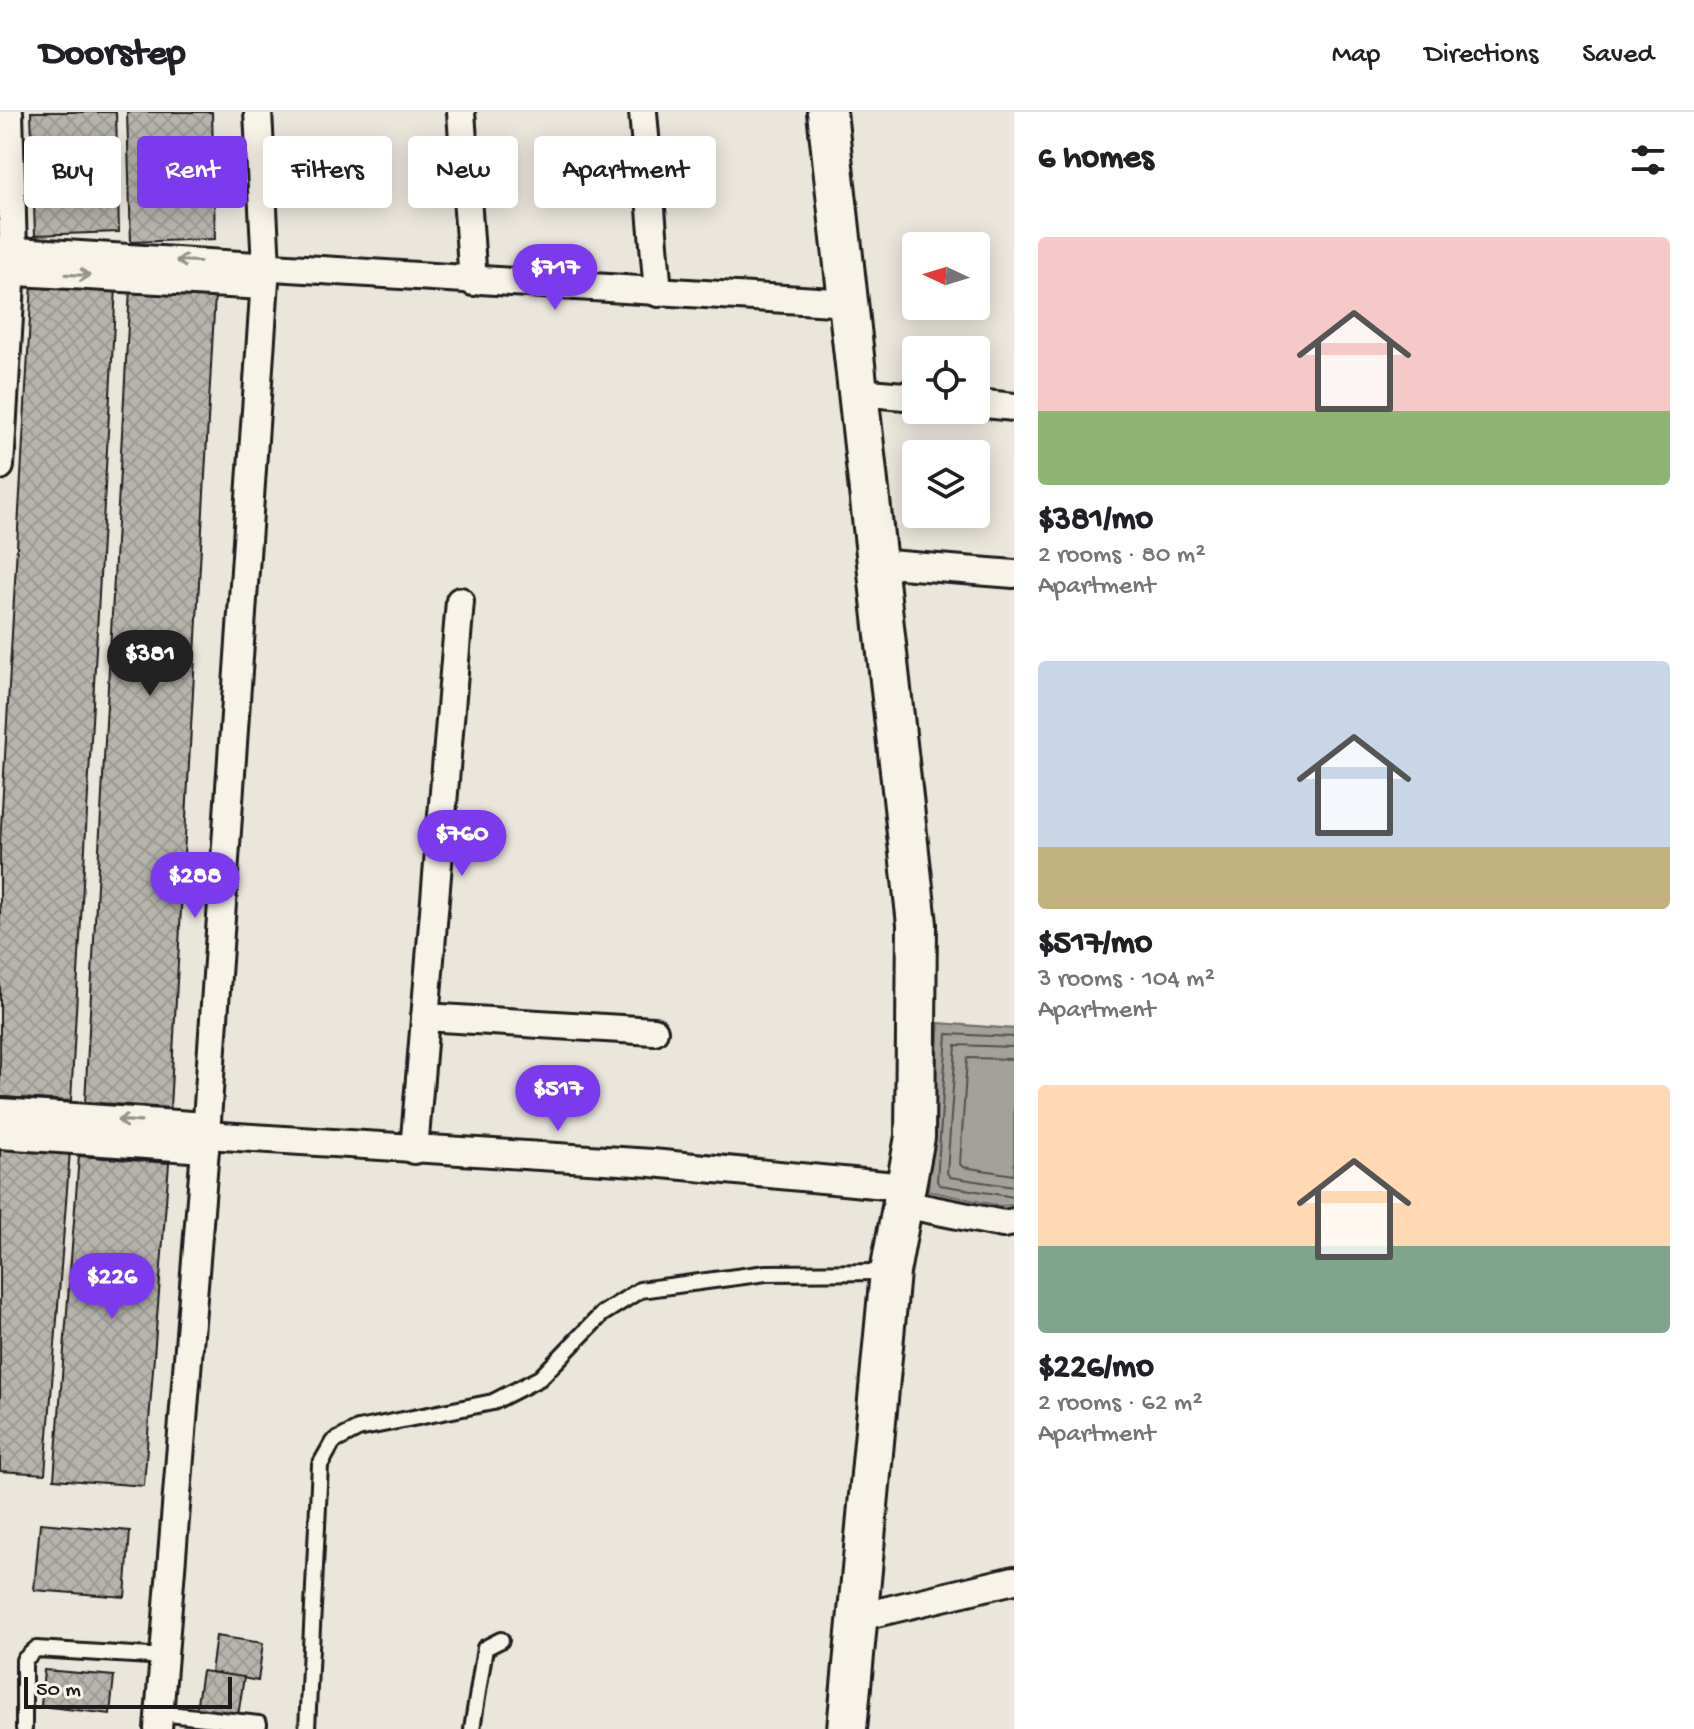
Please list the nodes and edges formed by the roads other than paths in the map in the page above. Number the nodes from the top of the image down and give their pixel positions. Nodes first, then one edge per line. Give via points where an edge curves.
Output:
1 (9, 112) edge
2 (258, 112) edge
3 (461, 112) edge
4 (643, 112) edge
5 (827, 112) edge
6 (6, 261) edge
7 (265, 276) junction
8 (473, 282) junction
9 (658, 293) junction
10 (849, 303) junction
11 (857, 392) junction
12 (902, 396) edge
13 (990, 404) edge
14 (1014, 407) edge
15 (0, 466) edge
16 (875, 563) junction
17 (1014, 574) edge
18 (460, 601) dead end
19 (425, 1017) junction
20 (654, 1031) dead end
21 (0, 1112) edge
22 (0, 1135) edge
23 (206, 1137) junction
24 (414, 1150) junction
25 (904, 1195) junction
26 (1014, 1222) edge
27 (890, 1272) junction
28 (1014, 1580) edge
29 (859, 1617) junction
30 (501, 1640) dead end
31 (166, 1657) junction
32 (159, 1721) edge
33 (24, 1729) edge
34 (258, 1729) edge
35 (307, 1729) edge
36 (472, 1729) edge
37 (847, 1729) edge

1 - 6 street
2 - 7 street
3 - 8 street
4 - 9 street
5 - 10 street
6 - 7 street
6 - 15 street
7 - 8 street
7 - 23 street
8 - 9 street
9 - 10 street
10 - 11 street
11 - 12 street
11 - 16 street
13 - 14 street
16 - 17 street
16 - 25 street via 917,924 915,1137
18 - 19 street
19 - 20 street
19 - 24 street
23 -> 21 street
22 - 23 street
23 - 24 street
23 - 31 street
24 - 25 street via 652,1163
25 - 26 street via 1003,1224
25 - 27 street
27 - 29 street
27 - 35 lane via 766,1273 640,1290 602,1314 540,1378 493,1402 358,1429 333,1442 320,1465
28 - 29 street
29 - 37 street
30 - 36 lane via 485,1648
31 - 32 street
31 - 33 lane via 36,1649 28,1653
32 - 34 lane via 259,1724

